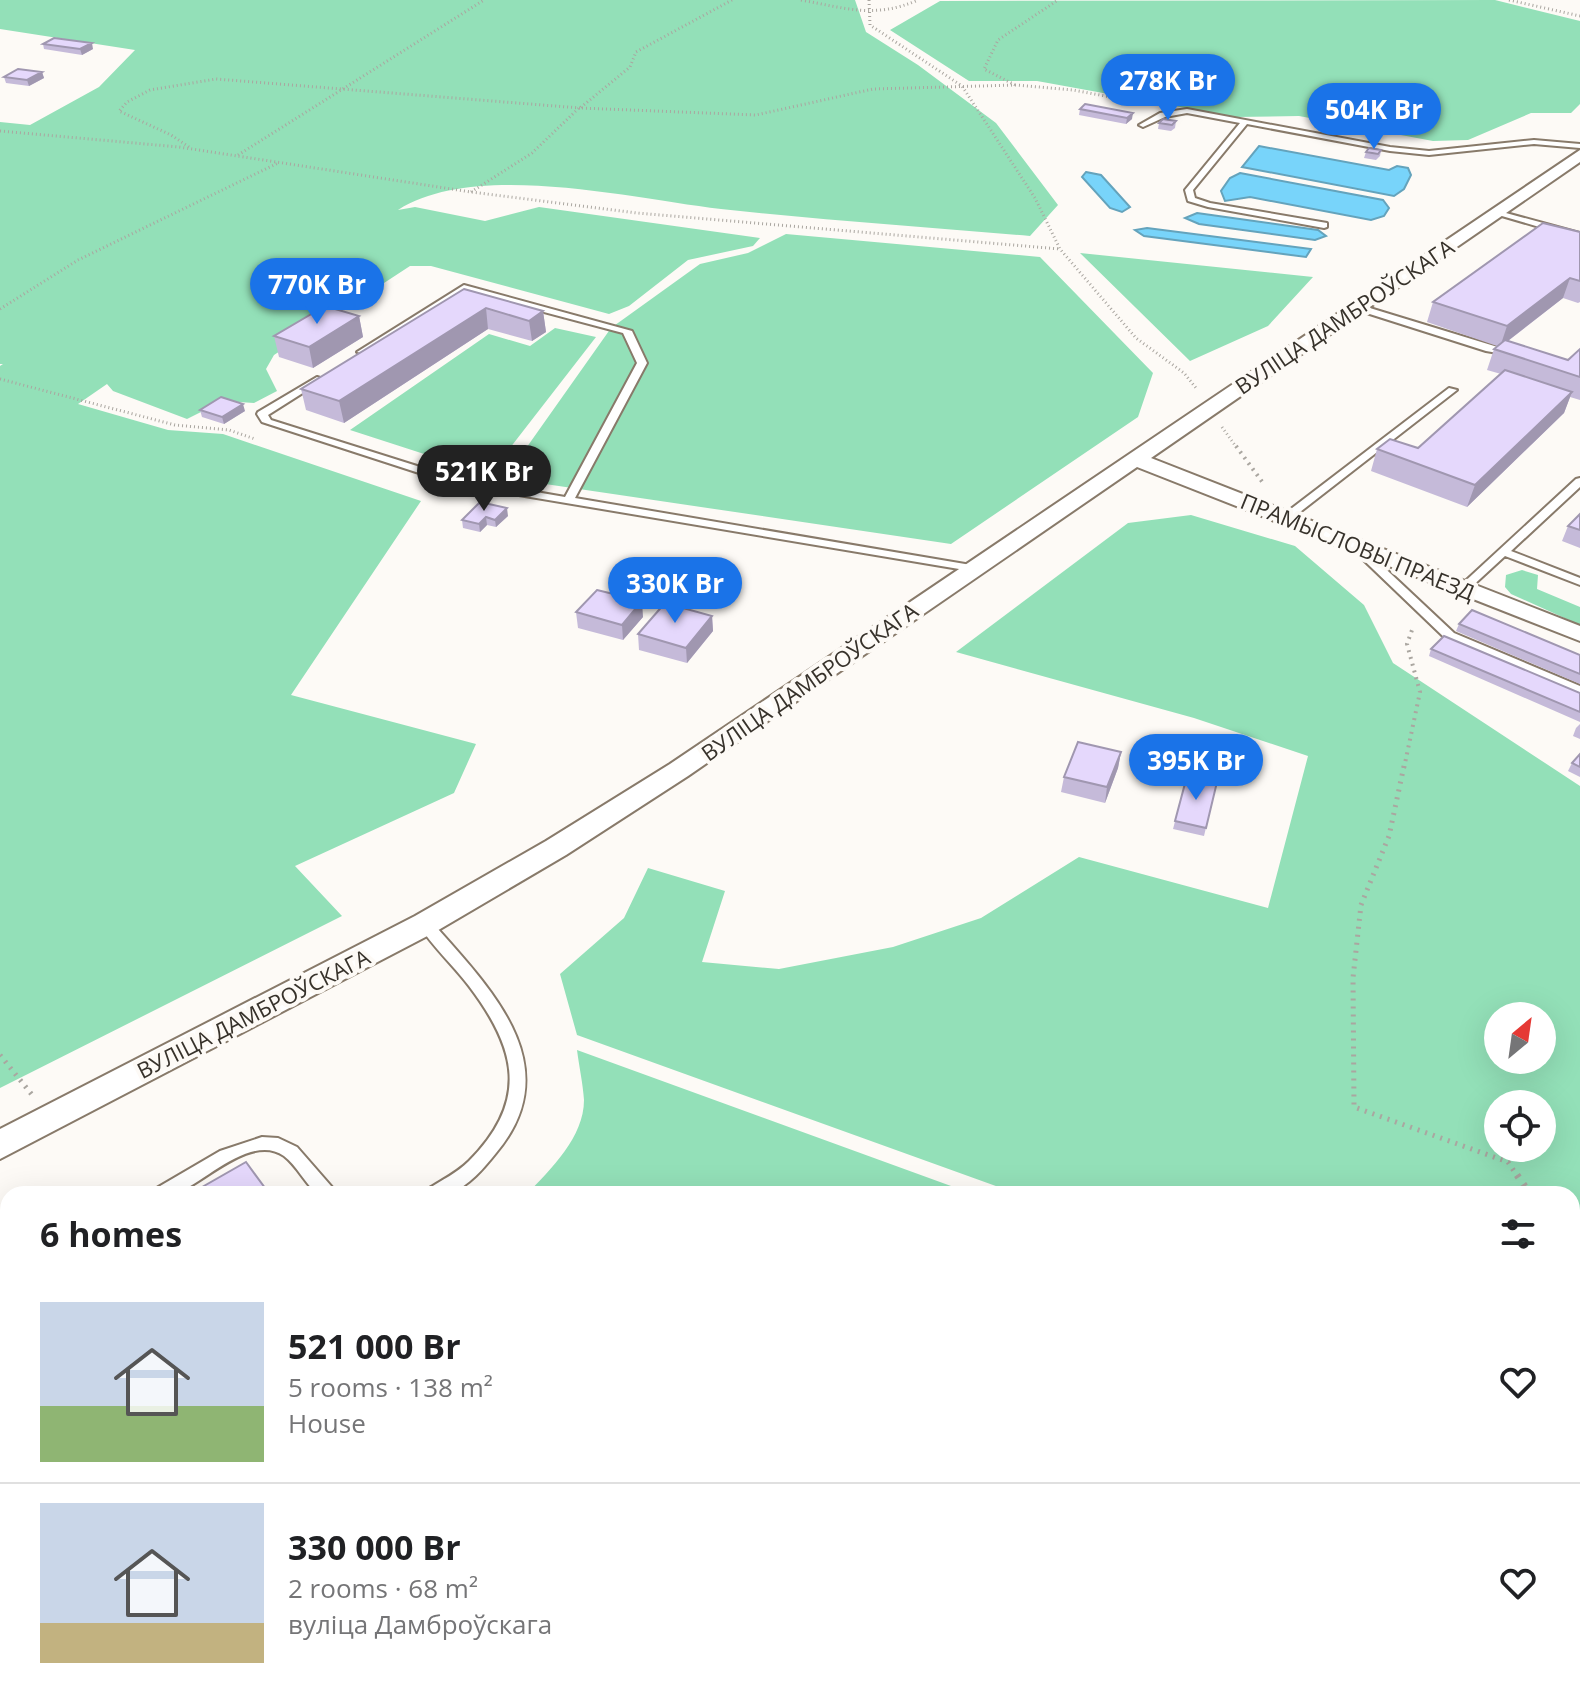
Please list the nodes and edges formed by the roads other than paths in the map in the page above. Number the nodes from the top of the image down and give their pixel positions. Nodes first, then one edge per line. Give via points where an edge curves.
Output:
1 (1245, 122) junction
2 (1143, 125) dead end
3 (1580, 146) edge
4 (1580, 155) edge
5 (1498, 212) junction
6 (1324, 225) dead end
7 (1580, 236) edge
8 (1357, 307) junction
9 (1516, 354) edge
10 (356, 355) edge
11 (329, 372) edge
12 (1452, 390) dead end
13 (1135, 459) junction
14 (1580, 481) edge
15 (569, 500) junction
16 (1287, 517) junction
17 (1351, 542) junction
18 (1504, 552) junction
19 (971, 568) junction
20 (1580, 582) edge
21 (1464, 588) junction
22 (1580, 634) edge
23 (1580, 691) edge
24 (425, 924) junction
25 (0, 1145) edge
26 (175, 1186) edge
27 (319, 1186) edge
28 (446, 1186) edge

1 - 2 lane via 1187,111
1 - 3 lane via 1429,153 1534,142
1 - 6 lane via 1189,190 1191,199
4 - 5 street, ВУЛІЦА ДАМБРОЎСКАГА
5 - 7 lane
5 - 8 street, ВУЛІЦА ДАМБРОЎСКАГА
8 - 9 lane
8 - 13 street, ВУЛІЦА ДАМБРОЎСКАГА
10 - 15 lane via 464,288 627,331 642,363
11 - 15 lane via 262,414 267,422 453,481
12 - 16 lane
13 - 16 street, ПРАМЫСЛОВЫ ПРАЕЗД
13 - 19 street, ВУЛІЦА ДАМБРОЎСКАГА
14 - 18 lane
15 - 19 lane
16 - 17 street, ПРАМЫСЛОВЫ ПРАЕЗД
17 - 21 street, ПРАМЫСЛОВЫ ПРАЕЗД
17 - 23 lane via 1450,636
18 - 20 lane
18 - 21 lane
19 - 24 street, ВУЛІЦА ДАМБРОЎСКАГА via 679,770
21 - 22 street, ПРАМЫСЛОВЫ ПРАЕЗД
24 - 25 street, ВУЛІЦА ДАМБРОЎСКАГА
24 - 28 lane via 498,1012 514,1042 520,1071 513,1112 499,1138 473,1168
26 - 27 lane via 242,1148 267,1142 291,1152

